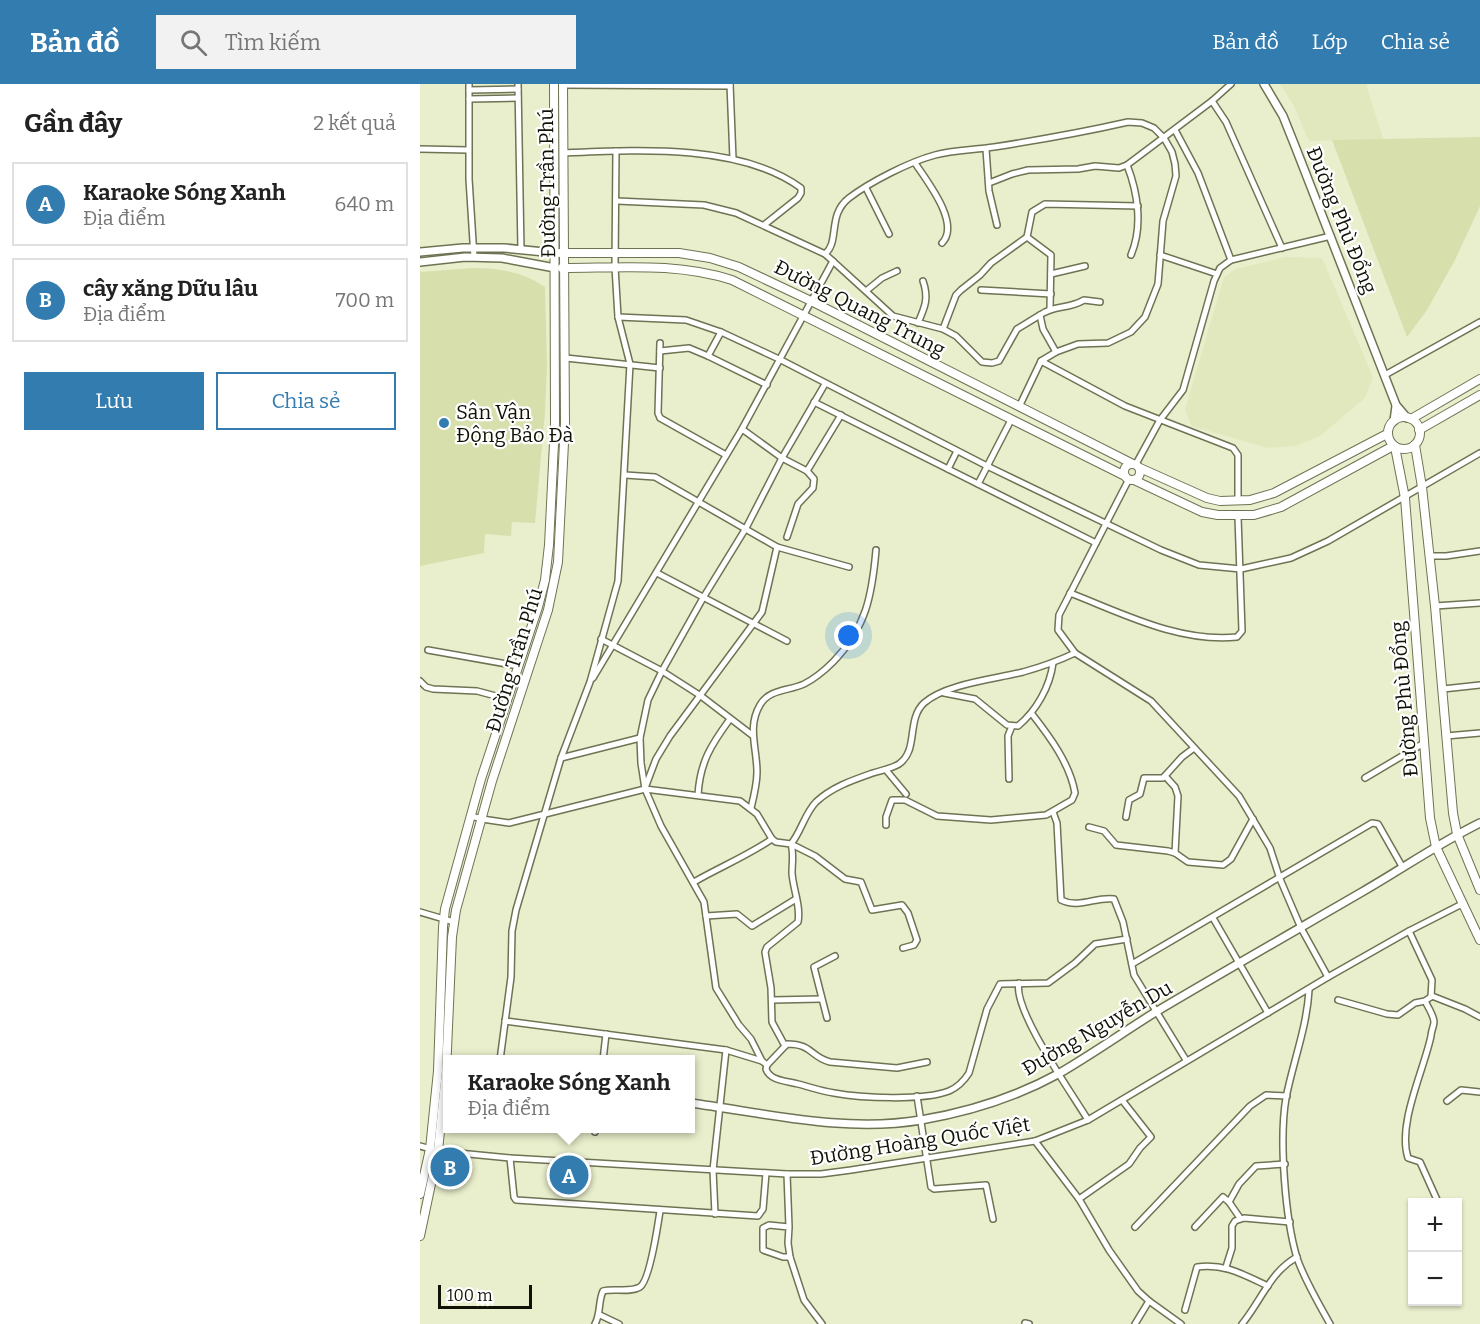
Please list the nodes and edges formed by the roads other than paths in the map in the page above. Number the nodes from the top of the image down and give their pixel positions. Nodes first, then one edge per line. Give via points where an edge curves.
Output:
1 (560, 84) edge
2 (1232, 84) edge
3 (1264, 84) edge
4 (730, 85) edge
5 (469, 87) edge
6 (518, 87) edge
7 (518, 98) junction
8 (469, 99) junction
9 (1212, 101) junction
10 (1175, 130) junction
11 (1164, 138) junction
12 (986, 148) junction
13 (420, 149) edge
14 (468, 150) junction
15 (616, 151) junction
16 (563, 153) junction
17 (733, 159) junction
18 (915, 163) junction
19 (1127, 165) junction
20 (989, 183) junction
21 (866, 188) junction
22 (616, 201) junction
23 (1138, 206) junction
24 (764, 225) junction
25 (997, 225) dead end
26 (889, 234) dead end
27 (1331, 236) junction
28 (1027, 237) junction
29 (942, 243) dead end
30 (473, 248) junction
31 (1282, 248) junction
32 (521, 250) junction
33 (420, 252) edge
34 (615, 252) junction
35 (555, 253) junction
36 (565, 254) junction
37 (825, 254) junction
38 (1131, 255) dead end
39 (1160, 255) junction
40 (474, 257) junction
41 (1231, 260) junction
42 (833, 261) junction
43 (420, 262) edge
44 (1085, 266) dead end
45 (615, 267) junction
46 (555, 268) junction
47 (565, 268) junction
48 (897, 271) dead end
49 (1052, 274) junction
50 (1217, 274) junction
51 (923, 281) dead end
52 (981, 290) dead end
53 (866, 291) junction
54 (1051, 294) junction
55 (811, 302) junction
56 (1100, 302) dead end
57 (1050, 309) junction
58 (804, 315) junction
59 (1040, 315) junction
60 (618, 317) junction
61 (1480, 322) edge
62 (918, 323) junction
63 (943, 329) junction
64 (721, 332) junction
65 (660, 343) dead end
66 (660, 351) junction
67 (1056, 352) junction
68 (708, 356) junction
69 (566, 358) junction
70 (781, 360) junction
71 (1041, 361) junction
72 (630, 364) junction
73 (660, 368) junction
74 (1385, 375) junction
75 (1480, 379) edge
76 (767, 384) junction
77 (825, 384) junction
78 (1480, 395) edge
79 (814, 402) junction
80 (1396, 406) junction
81 (1019, 407) junction
82 (841, 415) junction
83 (1409, 418) junction
84 (1011, 420) junction
85 (1160, 420) junction
86 (1394, 421) junction
87 (742, 429) junction
88 (1419, 430) junction
89 (1387, 434) junction
90 (1414, 445) junction
91 (1394, 446) junction
92 (957, 451) junction
93 (1480, 453) edge
94 (726, 455) junction
95 (782, 458) junction
96 (1477, 458) edge
97 (1135, 465) junction
98 (987, 466) junction
99 (948, 469) junction
100 (807, 471) junction
101 (625, 475) junction
102 (1129, 478) junction
103 (978, 484) junction
104 (1422, 487) junction
105 (1405, 498) junction
106 (699, 501) junction
107 (1238, 501) junction
108 (1238, 517) junction
109 (1107, 523) junction
110 (746, 528) junction
111 (787, 537) dead end
112 (1096, 543) junction
113 (777, 547) junction
114 (876, 550) dead end
115 (1480, 551) edge
116 (1430, 556) junction
117 (849, 567) dead end
118 (1241, 569) junction
119 (657, 573) junction
120 (1070, 593) junction
121 (703, 598) junction
122 (1480, 603) edge
123 (1435, 606) junction
124 (754, 625) junction
125 (601, 639) junction
126 (787, 641) dead end
127 (614, 645) junction
128 (428, 650) dead end
129 (1075, 653) junction
130 (1053, 663) junction
131 (518, 666) junction
132 (662, 671) junction
133 (590, 682) junction
134 (421, 684) edge
135 (1480, 685) edge
136 (1443, 689) junction
137 (944, 693) junction
138 (701, 696) junction
139 (507, 699) junction
140 (1032, 714) junction
141 (730, 719) junction
142 (1012, 726) junction
143 (1480, 733) edge
144 (752, 735) junction
145 (1446, 736) junction
146 (640, 738) junction
147 (1424, 743) junction
148 (1194, 748) junction
149 (561, 758) junction
150 (886, 770) junction
151 (1164, 776) junction
152 (1365, 778) dead end
153 (1009, 779) dead end
154 (645, 789) junction
155 (906, 794) dead end
156 (698, 795) junction
157 (751, 808) junction
158 (1053, 812) junction
159 (545, 814) junction
160 (471, 816) junction
161 (1126, 817) dead end
162 (482, 819) junction
163 (1253, 819) junction
164 (1480, 823) edge
165 (886, 825) dead end
166 (1089, 827) dead end
167 (1457, 834) junction
168 (772, 839) junction
169 (791, 844) junction
170 (1436, 847) junction
171 (1175, 853) junction
172 (1403, 868) junction
173 (1280, 879) junction
174 (693, 882) junction
175 (1480, 890) edge
176 (796, 898) junction
177 (1462, 904) junction
178 (420, 912) edge
179 (706, 916) junction
180 (1213, 918) junction
181 (444, 920) junction
182 (454, 922) junction
183 (1301, 928) junction
184 (1409, 931) junction
185 (1127, 939) junction
186 (1480, 940) edge
187 (903, 948) dead end
188 (835, 956) dead end
189 (1132, 964) junction
190 (1239, 964) junction
191 (1328, 977) junction
192 (1019, 983) junction
193 (1309, 990) junction
194 (1431, 997) junction
195 (822, 999) junction
196 (772, 1000) junction
197 (1338, 1000) dead end
198 (1425, 1001) junction
199 (1155, 1013) junction
200 (1268, 1013) junction
201 (1480, 1017) edge
202 (827, 1018) dead end
203 (505, 1021) junction
204 (606, 1034) junction
205 (785, 1046) junction
206 (726, 1050) junction
207 (444, 1055) edge
208 (445, 1055) edge
209 (501, 1055) edge
210 (603, 1055) edge
211 (1186, 1060) junction
212 (927, 1062) dead end
213 (765, 1063) junction
214 (1058, 1074) junction
215 (443, 1080) edge
216 (1480, 1092) edge
217 (917, 1096) junction
218 (1287, 1096) junction
219 (1122, 1100) junction
220 (1447, 1101) dead end
221 (695, 1104) edge
222 (720, 1107) junction
223 (920, 1120) junction
224 (1088, 1120) junction
225 (1035, 1141) junction
226 (420, 1146) edge
227 (434, 1150) junction
228 (510, 1158) junction
229 (926, 1158) junction
230 (1285, 1164) junction
231 (713, 1170) junction
232 (766, 1173) junction
233 (787, 1174) junction
234 (420, 1194) edge
235 (1436, 1198) edge
236 (1079, 1199) junction
237 (1229, 1202) junction
238 (660, 1211) junction
239 (715, 1214) junction
240 (1240, 1218) junction
241 (993, 1219) dead end
242 (1290, 1222) junction
243 (789, 1227) junction
244 (1135, 1227) dead end
245 (1195, 1227) dead end
246 (420, 1236) edge
247 (789, 1257) junction
248 (1297, 1257) junction
249 (1226, 1267) junction
250 (1268, 1286) junction
251 (1149, 1301) junction
252 (1185, 1310) dead end
253 (600, 1315) junction
254 (595, 1324) edge
255 (619, 1324) edge
256 (822, 1324) edge
257 (1135, 1324) edge
258 (1181, 1324) edge
259 (1242, 1324) edge
260 (1330, 1324) edge

1 - 4 street
1 - 16 main road, Đường Trần Phú
1 - 35 main road, Đường Trần Phú
2 - 9 street
3 - 27 street, Đường Phù Đổng via 1283,116
4 - 17 street
5 - 6 street
5 - 8 street
6 - 7 street
7 - 8 street
7 - 32 street
8 - 14 street
9 - 10 street
9 - 31 street via 1226,122
10 - 11 street
10 - 41 street via 1198,173
11 - 12 street via 1154,128 1128,122
11 - 19 street
11 - 39 street via 1172,152 1176,176 1163,221
12 - 18 street via 935,155
12 - 20 street
13 - 14 street
14 - 30 street
15 - 16 street
15 - 17 street via 667,151
15 - 22 street
16 - 36 main road, Đường Trần Phú
17 - 24 street via 801,188 798,198
18 - 21 street
18 - 29 street via 943,208 948,233
19 - 20 street via 1028,170
19 - 23 street
20 - 25 street
21 - 26 street
21 - 37 street via 847,199 838,211 832,245
22 - 24 street via 704,205
22 - 34 street
23 - 28 street via 1045,204 1032,212
23 - 38 street
24 - 37 street
27 - 31 street
27 - 74 street, Đường Phù Đổng
28 - 49 street via 1051,255
28 - 63 street via 956,295
30 - 32 street
30 - 33 street
30 - 40 street
31 - 41 street
32 - 35 street
34 - 36 main road, Đường Quang Trung
34 - 45 street
34 - 55 main road, Đường Quang Trung via 679,253 710,258 753,273
35 - 36 main road, Đường Quang Trung
35 - 46 main road, Đường Trần Phú
36 - 47 main road, Đường Trần Phú
37 - 42 street
39 - 50 street
39 - 67 street via 1158,284 1144,317 1131,332 1108,343 1078,344
40 - 43 street
40 - 46 street
41 - 50 street
42 - 53 street
42 - 55 street
44 - 49 street
45 - 47 main road, Đường Quang Trung
45 - 58 main road, Đường Quang Trung via 705,272 732,280
45 - 60 street
46 - 47 main road, Đường Quang Trung
46 - 131 main road, Đường Trần Phú via 555,423 549,545 545,580
47 - 69 main road, Đường Trần Phú
48 - 53 street
49 - 54 street
50 - 85 street via 1183,390
51 - 62 street via 928,294
52 - 54 street
53 - 62 street via 893,316
54 - 57 street
55 - 58 street
55 - 81 main road, Đường Quang Trung
56 - 57 street via 1084,300 1074,306
57 - 59 street
58 - 70 street
58 - 84 main road, Đường Quang Trung
59 - 63 street via 1017,329 999,361 992,363 982,362 956,336
59 - 67 street
60 - 64 street via 686,320
60 - 72 street
61 - 74 street
62 - 63 street
64 - 68 street
64 - 70 street
65 - 66 street
66 - 68 street via 681,348
66 - 73 street
67 - 71 street
68 - 76 street
69 - 72 street
69 - 162 main road, Đường Trần Phú via 560,544 555,582
70 - 76 street
70 - 77 street
71 - 81 street
71 - 85 street via 1125,406
72 - 73 street
72 - 101 street
73 - 94 street via 660,418
74 - 80 street, Đường Phù Đổng
75 - 83 main road
76 - 87 street
77 - 79 street
77 - 92 street
78 - 88 main road
79 - 82 street
79 - 95 street
80 - 83 street, Đường Phù Đổng
80 - 86 street, Đường Phù Đổng
81 - 97 main road, Đường Quang Trung
82 - 99 street
82 - 100 street
83 - 86 main road
83 - 88 main road
84 - 98 street
84 - 102 main road, Đường Quang Trung
85 - 97 street
85 - 107 street via 1233,448 1238,455
86 - 89 main road
87 - 94 street
87 - 95 street
88 - 90 main road
89 - 91 main road
89 - 107 main road, Đường Quang Trung via 1274,493
90 - 91 main road via 1405,449
90 - 104 main road, Đường Phù Đổng
91 - 105 main road, Đường Phù Đổng
91 - 108 main road, Đường Quang Trung via 1268,513
92 - 98 street
92 - 99 street
93 - 96 street
94 - 106 street
95 - 100 street
95 - 110 street
96 - 104 street
97 - 102 main road via 1125,468
97 - 102 main road via 1140,476
97 - 107 main road, Đường Quang Trung via 1207,498
98 - 103 street
98 - 109 street
99 - 103 street
100 - 111 street via 814,479 813,488 798,504
101 - 106 street via 651,476
101 - 125 street via 618,581
102 - 108 main road, Đường Quang Trung via 1202,512
102 - 109 street
103 - 112 street
104 - 105 street
104 - 116 main road, Đường Phù Đổng
105 - 118 street via 1311,550
105 - 147 main road, Đường Phù Đổng
106 - 110 street
106 - 119 street
108 - 118 street
109 - 112 street
109 - 118 street via 1199,565
110 - 113 street
110 - 121 street
112 - 120 street
113 - 117 street
113 - 124 street via 763,609
114 - 144 street via 870,597 857,633 827,668 806,683 772,693 762,702
115 - 116 street
116 - 123 main road, Đường Phù Đổng
118 - 120 street via 1242,631 1237,637 1194,636
119 - 121 street
119 - 127 street
120 - 129 street via 1058,624
121 - 124 street
121 - 132 street
122 - 123 street
123 - 136 main road, Đường Phù Đổng
124 - 126 street
124 - 138 street
125 - 127 street
125 - 133 street
127 - 132 street
127 - 133 street
128 - 131 street
129 - 130 street
129 - 148 street via 1151,701
130 - 137 street
130 - 140 street
131 - 139 main road, Đường Trần Phú
132 - 138 street
132 - 146 street via 648,700
133 - 149 street
134 - 139 street
135 - 136 street
136 - 145 main road, Đường Phù Đổng
137 - 142 street via 975,699
137 - 150 street via 919,709 909,751 904,760
138 - 141 street
138 - 154 street via 661,748
139 - 160 main road, Đường Trần Phú
140 - 142 street via 1018,726
140 - 158 street via 1074,786 1074,797
141 - 144 street
141 - 156 street via 706,755
142 - 153 street via 1008,736
143 - 145 street
144 - 157 street via 757,776
145 - 167 main road, Đường Phù Đổng
146 - 149 street
146 - 154 street
147 - 152 street
147 - 170 main road, Đường Phù Đổng
148 - 151 street
148 - 163 street via 1239,796
149 - 159 street
150 - 155 street
150 - 169 street via 850,781 815,803
151 - 161 street via 1144,778 1140,794 1129,800
151 - 171 street via 1178,796
154 - 156 street
154 - 159 street
154 - 174 street
156 - 157 street via 733,799
157 - 168 street
158 - 165 street via 991,820 946,817 896,800 890,802
158 - 185 street via 1061,900 1074,903 1114,899
159 - 162 street via 509,823
159 - 203 street via 513,921
160 - 162 street
160 - 181 main road, Đường Trần Phú
162 - 182 main road, Đường Trần Phú
163 - 171 street via 1237,850 1223,865 1188,862
163 - 173 street via 1270,848
164 - 167 street, Đường Nguyễn Du
166 - 171 street via 1104,831 1116,845
167 - 170 street, Đường Nguyễn Du
167 - 175 main road, Đường Phù Đổng
168 - 169 street
168 - 174 street via 751,854
169 - 176 street
169 - 187 street via 845,879 861,882 872,910 902,905 916,940 914,945
170 - 172 street, Đường Nguyễn Du
170 - 177 main road, Đường Phù Đổng
172 - 173 street via 1378,824 1372,823
172 - 183 street, Đường Nguyễn Du
173 - 180 street
173 - 183 street
174 - 179 street via 704,902
176 - 179 street via 752,926 737,914
176 - 196 street via 797,925 765,952
177 - 184 street, Đường Hoàng Quốc Việt
177 - 186 main road, Đường Phù Đổng
178 - 181 street
179 - 213 street via 716,987
180 - 189 street
180 - 190 street
181 - 182 street
181 - 207 main road, Đường Trần Phú
182 - 208 main road, Đường Trần Phú
183 - 190 street, Đường Nguyễn Du
183 - 191 street
184 - 191 street, Đường Hoàng Quốc Việt
184 - 194 street via 1432,980
185 - 189 street
185 - 192 street via 1095,944 1048,983
188 - 195 street via 814,967
189 - 199 street
190 - 199 street, Đường Nguyễn Du
190 - 200 street
191 - 193 street, Đường Hoàng Quốc Việt
192 - 214 street via 1022,1006
192 - 217 street via 1003,984 997,989 964,1081 948,1091
193 - 200 street, Đường Hoàng Quốc Việt
193 - 218 street
194 - 198 street
194 - 201 street
195 - 196 street
195 - 202 street
196 - 205 street via 772,1022
197 - 198 street via 1398,1015
198 - 235 street via 1434,1024 1410,1107 1407,1152 1408,1158 1420,1162
199 - 211 street
199 - 214 street, Đường Nguyễn Du
200 - 211 street, Đường Hoàng Quốc Việt
203 - 204 street
203 - 209 street
204 - 206 street
204 - 210 street
205 - 212 street via 807,1047 830,1062 897,1068
205 - 213 street
206 - 213 street
206 - 222 street
211 - 219 street, Đường Hoàng Quốc Việt
213 - 217 street via 771,1076 831,1093
214 - 223 street, Đường Nguyễn Du via 998,1100
214 - 224 street
215 - 227 main road, Đường Trần Phú
216 - 220 street via 1461,1090
217 - 223 street
218 - 230 street
218 - 244 street via 1266,1095 1250,1106
219 - 224 street, Đường Hoàng Quốc Việt
219 - 236 street via 1151,1137 1129,1164
221 - 222 street, Đường Nguyễn Du
222 - 223 street, Đường Nguyễn Du via 851,1124
222 - 231 street
223 - 229 street
224 - 225 street, Đường Hoàng Quốc Việt
225 - 229 street, Đường Hoàng Quốc Việt
225 - 236 street
226 - 227 street, Đường Hoàng Quốc Việt
227 - 228 street, Đường Hoàng Quốc Việt
227 - 234 main road, Đường Trần Phú
227 - 246 main road, Đường Trần Phú
228 - 231 street, Đường Hoàng Quốc Việt
228 - 238 street via 516,1200
229 - 233 street, Đường Hoàng Quốc Việt via 841,1171
229 - 241 street via 932,1188 986,1185
230 - 237 street via 1256,1166
230 - 242 street
231 - 232 street, Đường Hoàng Quốc Việt
231 - 239 street
232 - 233 street, Đường Hoàng Quốc Việt
232 - 239 street via 761,1213
233 - 243 street
236 - 251 street via 1122,1269
237 - 240 street
237 - 245 street via 1221,1198
238 - 239 street
238 - 253 street via 643,1284 634,1289 603,1291
240 - 242 street
240 - 249 street via 1232,1226 1232,1248
242 - 248 street
243 - 247 street
243 - 247 street via 765,1226 762,1235 763,1250
247 - 256 street via 804,1300
248 - 250 street via 1281,1268
248 - 260 street
249 - 250 street
249 - 252 street via 1197,1267
250 - 259 street
251 - 257 street
251 - 258 street
253 - 254 street
253 - 255 street

